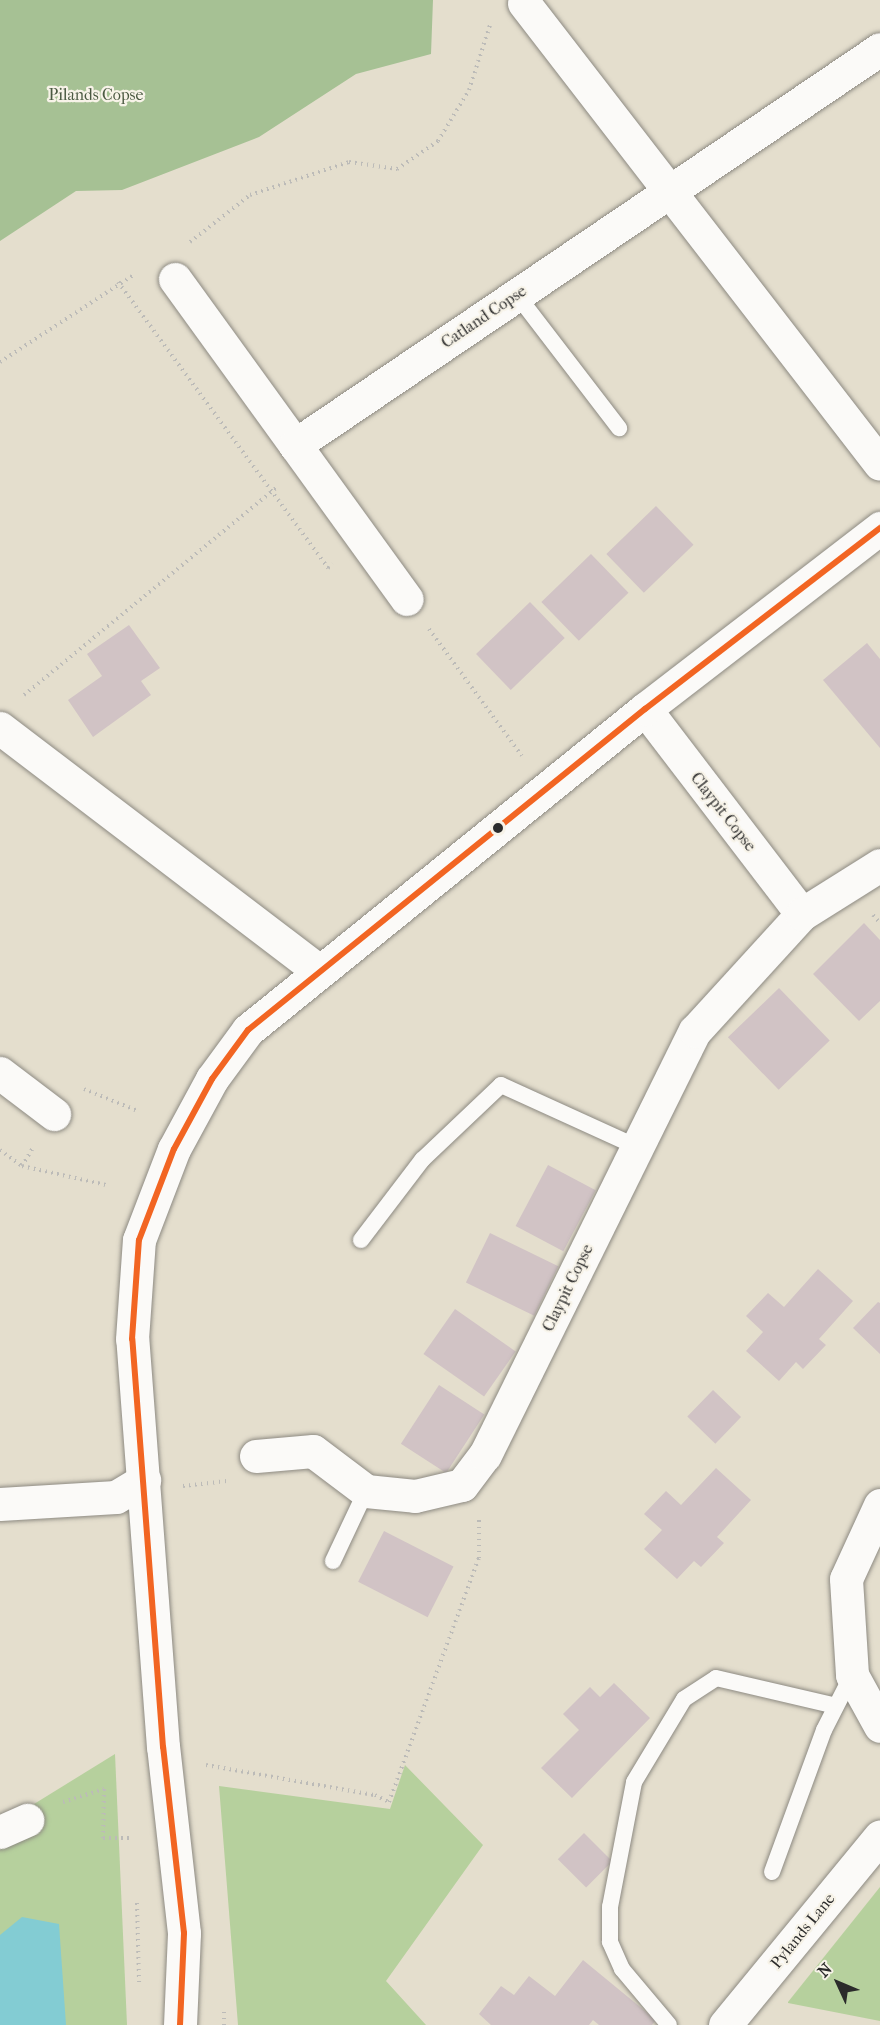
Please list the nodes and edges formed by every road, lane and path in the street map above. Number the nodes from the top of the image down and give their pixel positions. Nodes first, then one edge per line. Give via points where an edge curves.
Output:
1 (524, 3) dead end
2 (491, 20) dead end
3 (880, 49) edge
4 (672, 189) junction
5 (167, 266) junction
6 (517, 294) junction
7 (0, 362) edge
8 (619, 428) dead end
9 (298, 448) junction
10 (880, 464) edge
11 (880, 528) edge
12 (407, 599) joint
13 (18, 700) dead end
14 (645, 709) junction
15 (0, 728) edge
16 (534, 753) dead end
17 (524, 760) junction
18 (515, 767) dead end
19 (880, 865) edge
20 (802, 914) junction
21 (319, 971) junction
22 (0, 1073) edge
23 (138, 1111) dead end
24 (54, 1114) joint
25 (637, 1147) junction
26 (0, 1150) edge
27 (106, 1185) dead end
28 (361, 1240) dead end
29 (256, 1456) dead end
30 (144, 1480) junction
31 (462, 1485) junction
32 (366, 1491) junction
33 (0, 1504) edge
34 (880, 1505) edge
35 (333, 1561) dead end
36 (852, 1674) junction
37 (836, 1706) junction
38 (880, 1726) edge
39 (203, 1765) dead end
40 (14, 1826) edge
41 (136, 1826) dead end
42 (880, 1836) edge
43 (136, 1838) junction
44 (136, 1850) dead end
45 (771, 1872) dead end
46 (137, 1896) dead end
47 (139, 1990) dead end
48 (180, 2025) edge
49 (669, 2025) edge
50 (725, 2025) edge

1 - 4 street
2 - 5 path via 469,90 438,141 397,169 349,162 250,195
3 - 4 street, Catland Copse
4 - 6 street, Catland Copse
4 - 10 street
5 - 7 path via 81,305
5 - 9 street
6 - 8 lane
6 - 9 street, Catland Copse
9 - 12 street
9 - 13 path via 274,491
11 - 14 street
12 - 17 path
14 - 20 street, Claypit Copse
14 - 21 street
15 - 21 street
16 - 17 path
17 - 18 path
19 - 20 street, Claypit Copse
20 - 25 street, Claypit Copse via 695,1031
21 - 30 street via 249,1030 212,1079 174,1149 139,1240 132,1339
22 - 24 street
23 - 24 path via 86,1087
25 - 28 lane via 501,1085 422,1160
25 - 31 street, Claypit Copse via 485,1455
26 - 27 path via 21,1166
29 - 32 street via 313,1451
30 - 33 street via 116,1497
30 - 48 street via 163,1747 184,1933
31 - 32 street via 415,1496
31 - 39 path via 478,1508 479,1558 389,1802 375,1795
32 - 35 lane
34 - 36 street via 846,1579
36 - 37 lane
36 - 38 street
37 - 45 lane
37 - 49 lane via 716,1678 684,1699 634,1782 610,1907 610,1942 622,1969
40 - 43 path via 104,1789 103,1838
41 - 43 path
42 - 50 street, Pylands Lane
43 - 44 path
46 - 47 path

